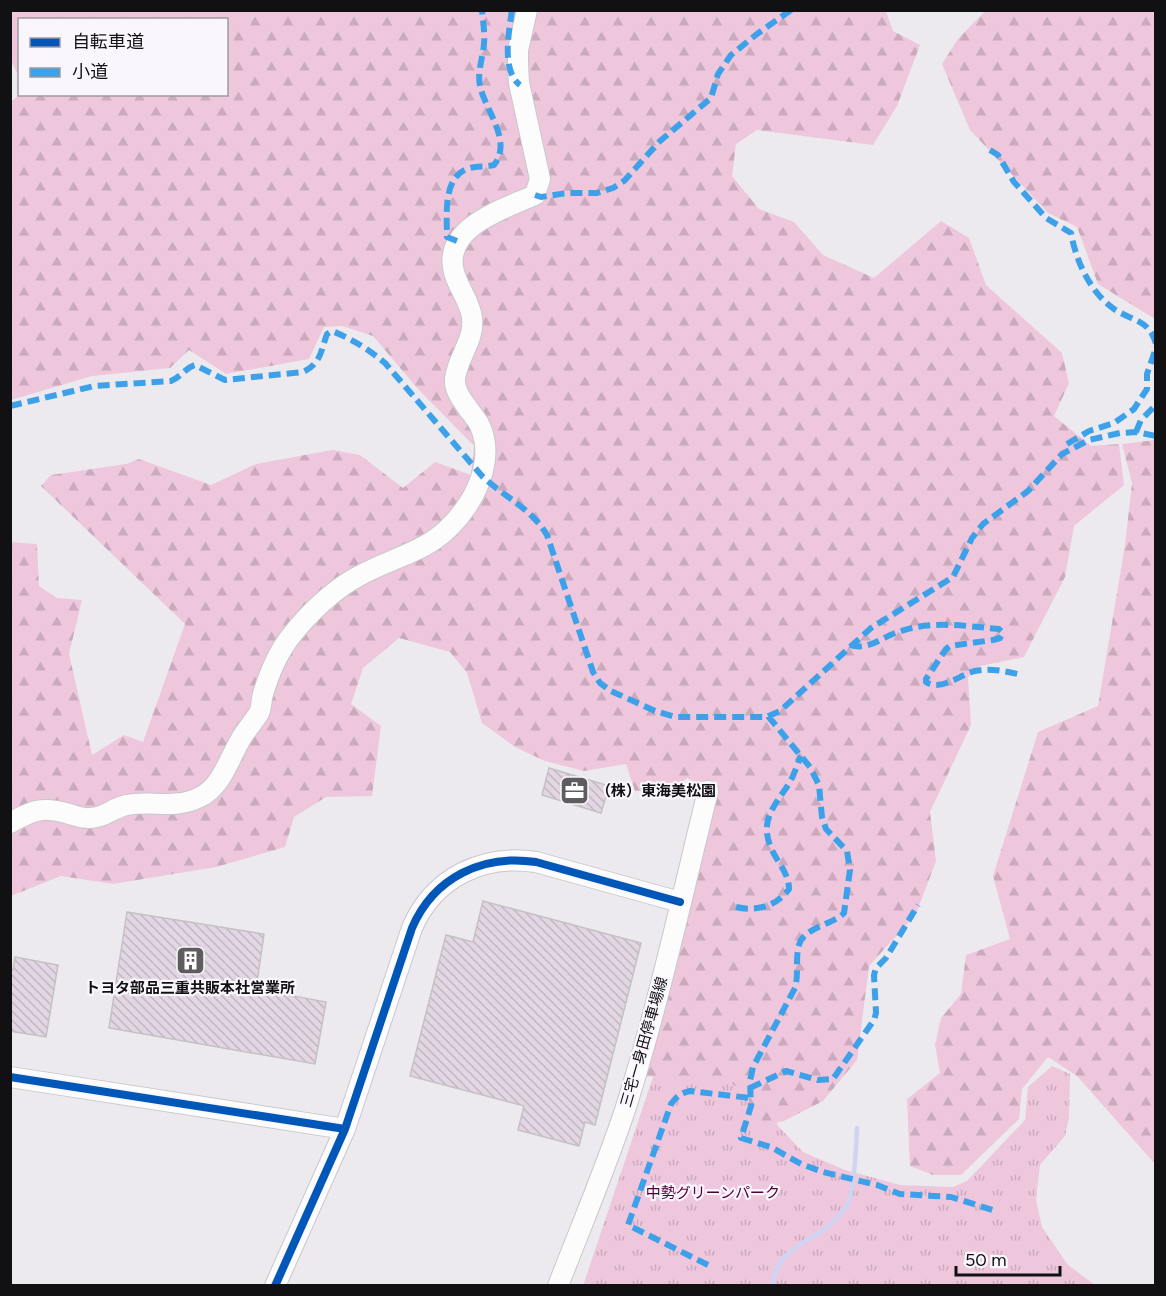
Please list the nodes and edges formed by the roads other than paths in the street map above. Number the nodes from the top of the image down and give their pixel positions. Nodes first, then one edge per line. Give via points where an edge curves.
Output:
1 (527, 10) edge
2 (708, 791) dead end
3 (10, 823) edge
4 (680, 902) junction
5 (10, 1077) edge
6 (345, 1129) junction
7 (275, 1286) edge
8 (558, 1286) edge

1 - 3 main road via 518,50 519,83 540,179 535,195 465,232 457,241 452,259 472,319 471,336 458,365 455,385 481,428 484,448 482,476 468,505 440,537 414,553 355,578 333,593 293,634 278,657 260,712 211,790 201,797 165,805 130,804 91,818 57,810 32,811
2 - 4 main road, 三宅一身田停車場線
4 - 6 main road via 524,860 489,862 454,877 429,898 412,928
4 - 8 main road, 三宅一身田停車場線 via 626,1108
5 - 6 main road
6 - 7 main road

